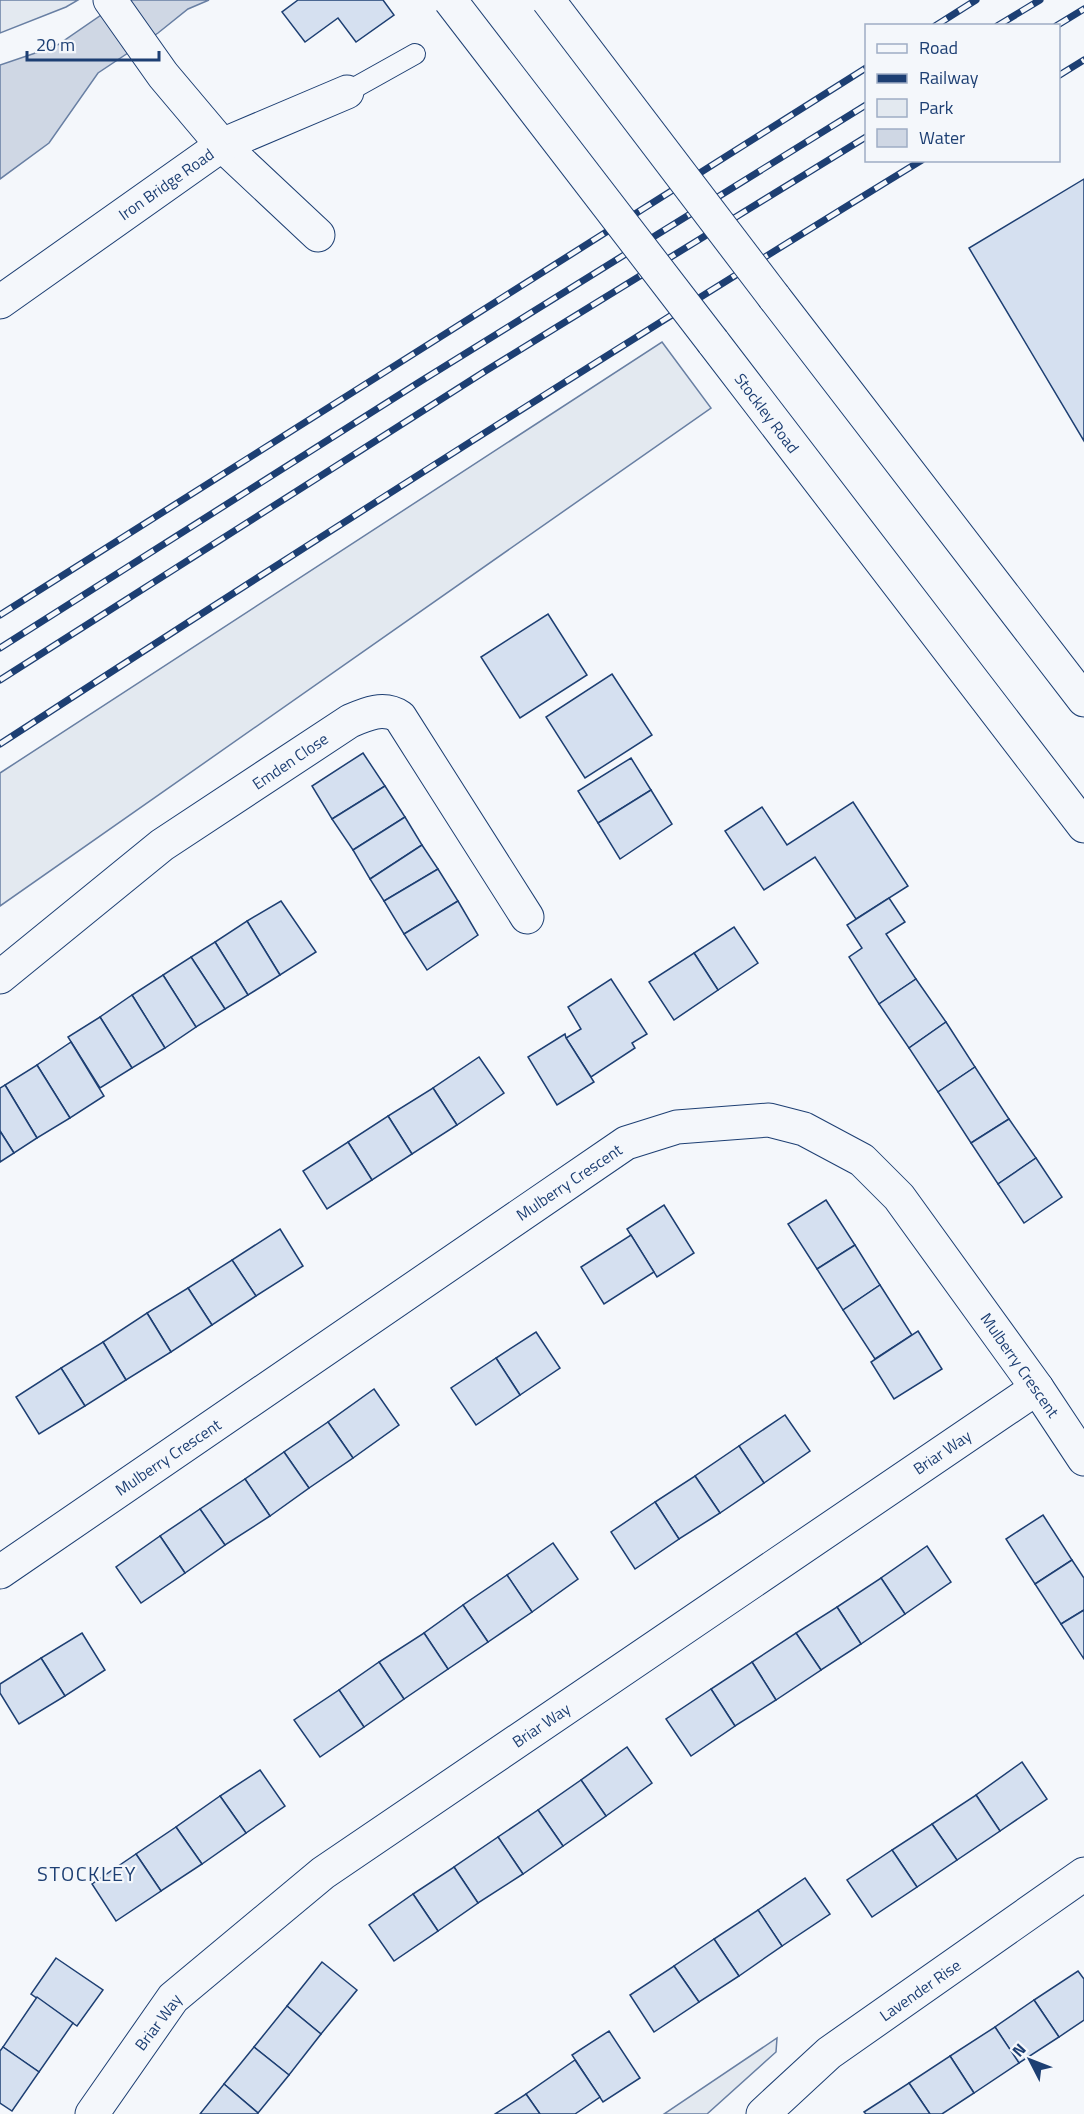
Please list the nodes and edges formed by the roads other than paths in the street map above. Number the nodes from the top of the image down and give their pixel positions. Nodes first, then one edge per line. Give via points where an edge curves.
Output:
1 (110, 0) edge
2 (450, 0) edge
3 (548, 0) edge
4 (415, 54) dead end
5 (347, 92) joint
6 (222, 145) junction
7 (318, 235) dead end
8 (0, 302) edge
9 (1084, 700) edge
10 (1084, 826) edge
11 (527, 917) dead end
12 (0, 977) edge
13 (1037, 1388) junction
14 (1084, 1459) edge
15 (0, 1572) edge
16 (1084, 1874) edge
17 (92, 2114) edge
18 (763, 2114) edge

1 - 6 street via 163,75
2 - 10 street, Stockley Road, bridge
3 - 9 street, bridge
4 - 5 lane
5 - 6 street, Iron Bridge Road
6 - 7 street
6 - 8 street, Iron Bridge Road
11 - 12 street, Emden Close via 400,717 377,712 350,721 162,845
13 - 14 street, Mulberry Crescent
13 - 15 street, Mulberry Crescent via 899,1197 862,1160 804,1129 769,1120 677,1127 626,1143
13 - 17 street, Briar Way via 323,1873 173,1998
16 - 18 street, Lavender Rise via 829,2053

